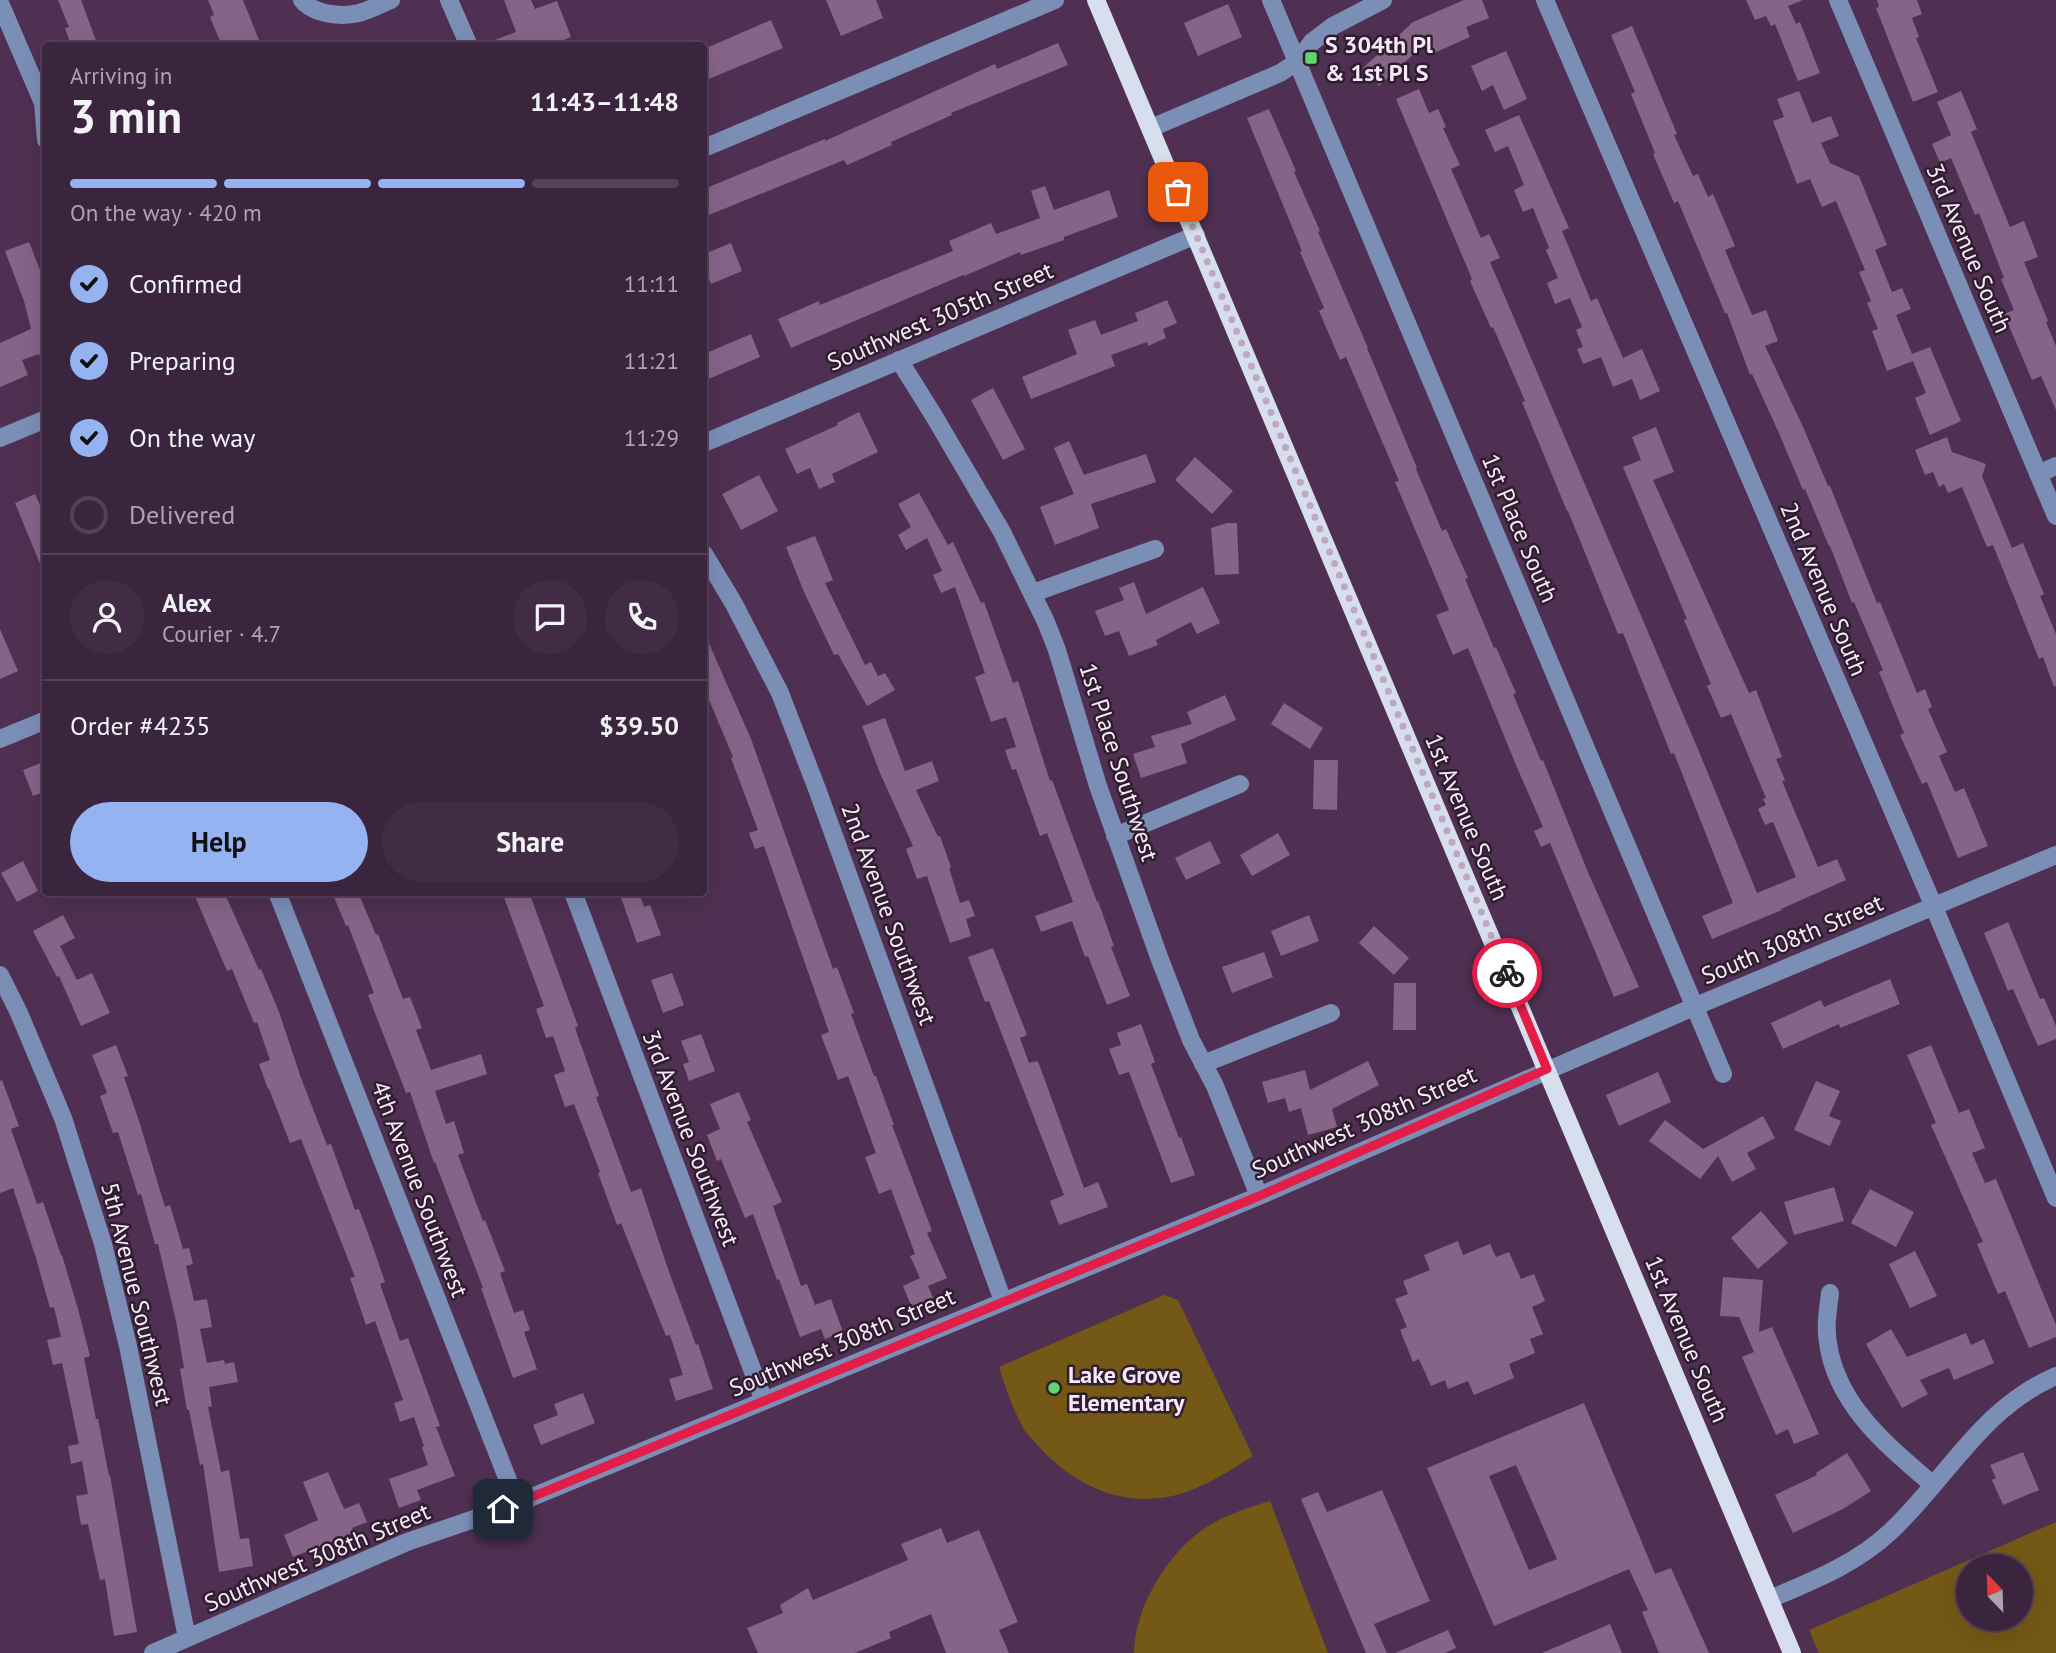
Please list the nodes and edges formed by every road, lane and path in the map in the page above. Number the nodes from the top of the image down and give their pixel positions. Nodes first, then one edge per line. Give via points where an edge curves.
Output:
1 (302, 0) edge
2 (391, 0) edge
3 (449, 0) edge
4 (1055, 0) edge
5 (1096, 0) edge
6 (1271, 0) edge
7 (1383, 0) edge
8 (1545, 0) edge
9 (1838, 0) edge
10 (0, 4) edge
11 (467, 42) edge
12 (1297, 62) junction
13 (42, 101) edge
14 (1151, 128) junction
15 (707, 147) edge
16 (1196, 235) junction
17 (899, 360) junction
18 (42, 421) edge
19 (0, 438) edge
20 (707, 442) edge
21 (2056, 466) edge
22 (2038, 474) junction
23 (2056, 516) edge
24 (1155, 549) dead end
25 (707, 559) edge
26 (1033, 593) junction
27 (42, 722) edge
28 (0, 739) edge
29 (1240, 784) dead end
30 (1115, 836) junction
31 (2056, 855) edge
32 (278, 896) edge
33 (575, 896) edge
34 (1934, 907) junction
35 (0, 975) edge
36 (1696, 1006) junction
37 (1331, 1013) dead end
38 (1203, 1064) junction
39 (1547, 1069) junction
40 (1723, 1074) dead end
41 (1259, 1196) junction
42 (2056, 1198) edge
43 (1830, 1293) dead end
44 (1003, 1301) junction
45 (2056, 1376) edge
46 (764, 1401) junction
47 (1933, 1485) junction
48 (517, 1503) junction
49 (1770, 1599) junction
50 (187, 1638) junction
51 (153, 1653) edge
52 (1792, 1653) edge

1 - 2 street via 318,11 338,14 359,13
3 - 11 street
4 - 15 street
5 - 14 main road, 1st Avenue South
6 - 12 street, 1st Place South
7 - 12 street via 1333,26 1312,42
8 - 34 street, 2nd Avenue South
9 - 22 street, 3rd Avenue South
10 - 13 street
12 - 14 street via 1280,74
12 - 36 street, 1st Place South
14 - 16 main road, 1st Avenue South
16 - 17 street, Southwest 305th Street
16 - 39 main road, 1st Avenue South
17 - 20 street, Southwest 305th Street
17 - 26 street, 1st Place Southwest via 977,488
18 - 19 street
21 - 22 street
22 - 23 street, 3rd Avenue South
24 - 26 street
25 - 44 street, 2nd Avenue Southwest via 780,693
26 - 30 street, 1st Place Southwest via 1057,650
27 - 28 street
29 - 30 street
30 - 38 street, 1st Place Southwest
31 - 34 street, South 308th Street
32 - 48 street, 4th Avenue Southwest
33 - 46 street, 3rd Avenue Southwest
34 - 36 street, South 308th Street
34 - 42 street, 2nd Avenue South
35 - 50 street, 5th Avenue Southwest via 63,1118 103,1244
36 - 39 street, South 308th Street
36 - 40 street, 1st Place South
37 - 38 street
38 - 41 street, 1st Place Southwest
39 - 41 street, Southwest 308th Street
39 - 49 main road, 1st Avenue South
41 - 44 street, Southwest 308th Street
43 - 47 street via 1828,1342 1845,1391 1878,1436
44 - 46 street, Southwest 308th Street
45 - 47 street via 2025,1392 1991,1419
46 - 48 street, Southwest 308th Street
47 - 49 street via 1889,1533 1853,1561
48 - 50 street, Southwest 308th Street via 407,1542
49 - 52 main road, 1st Avenue South
50 - 51 street, Southwest 308th Street

